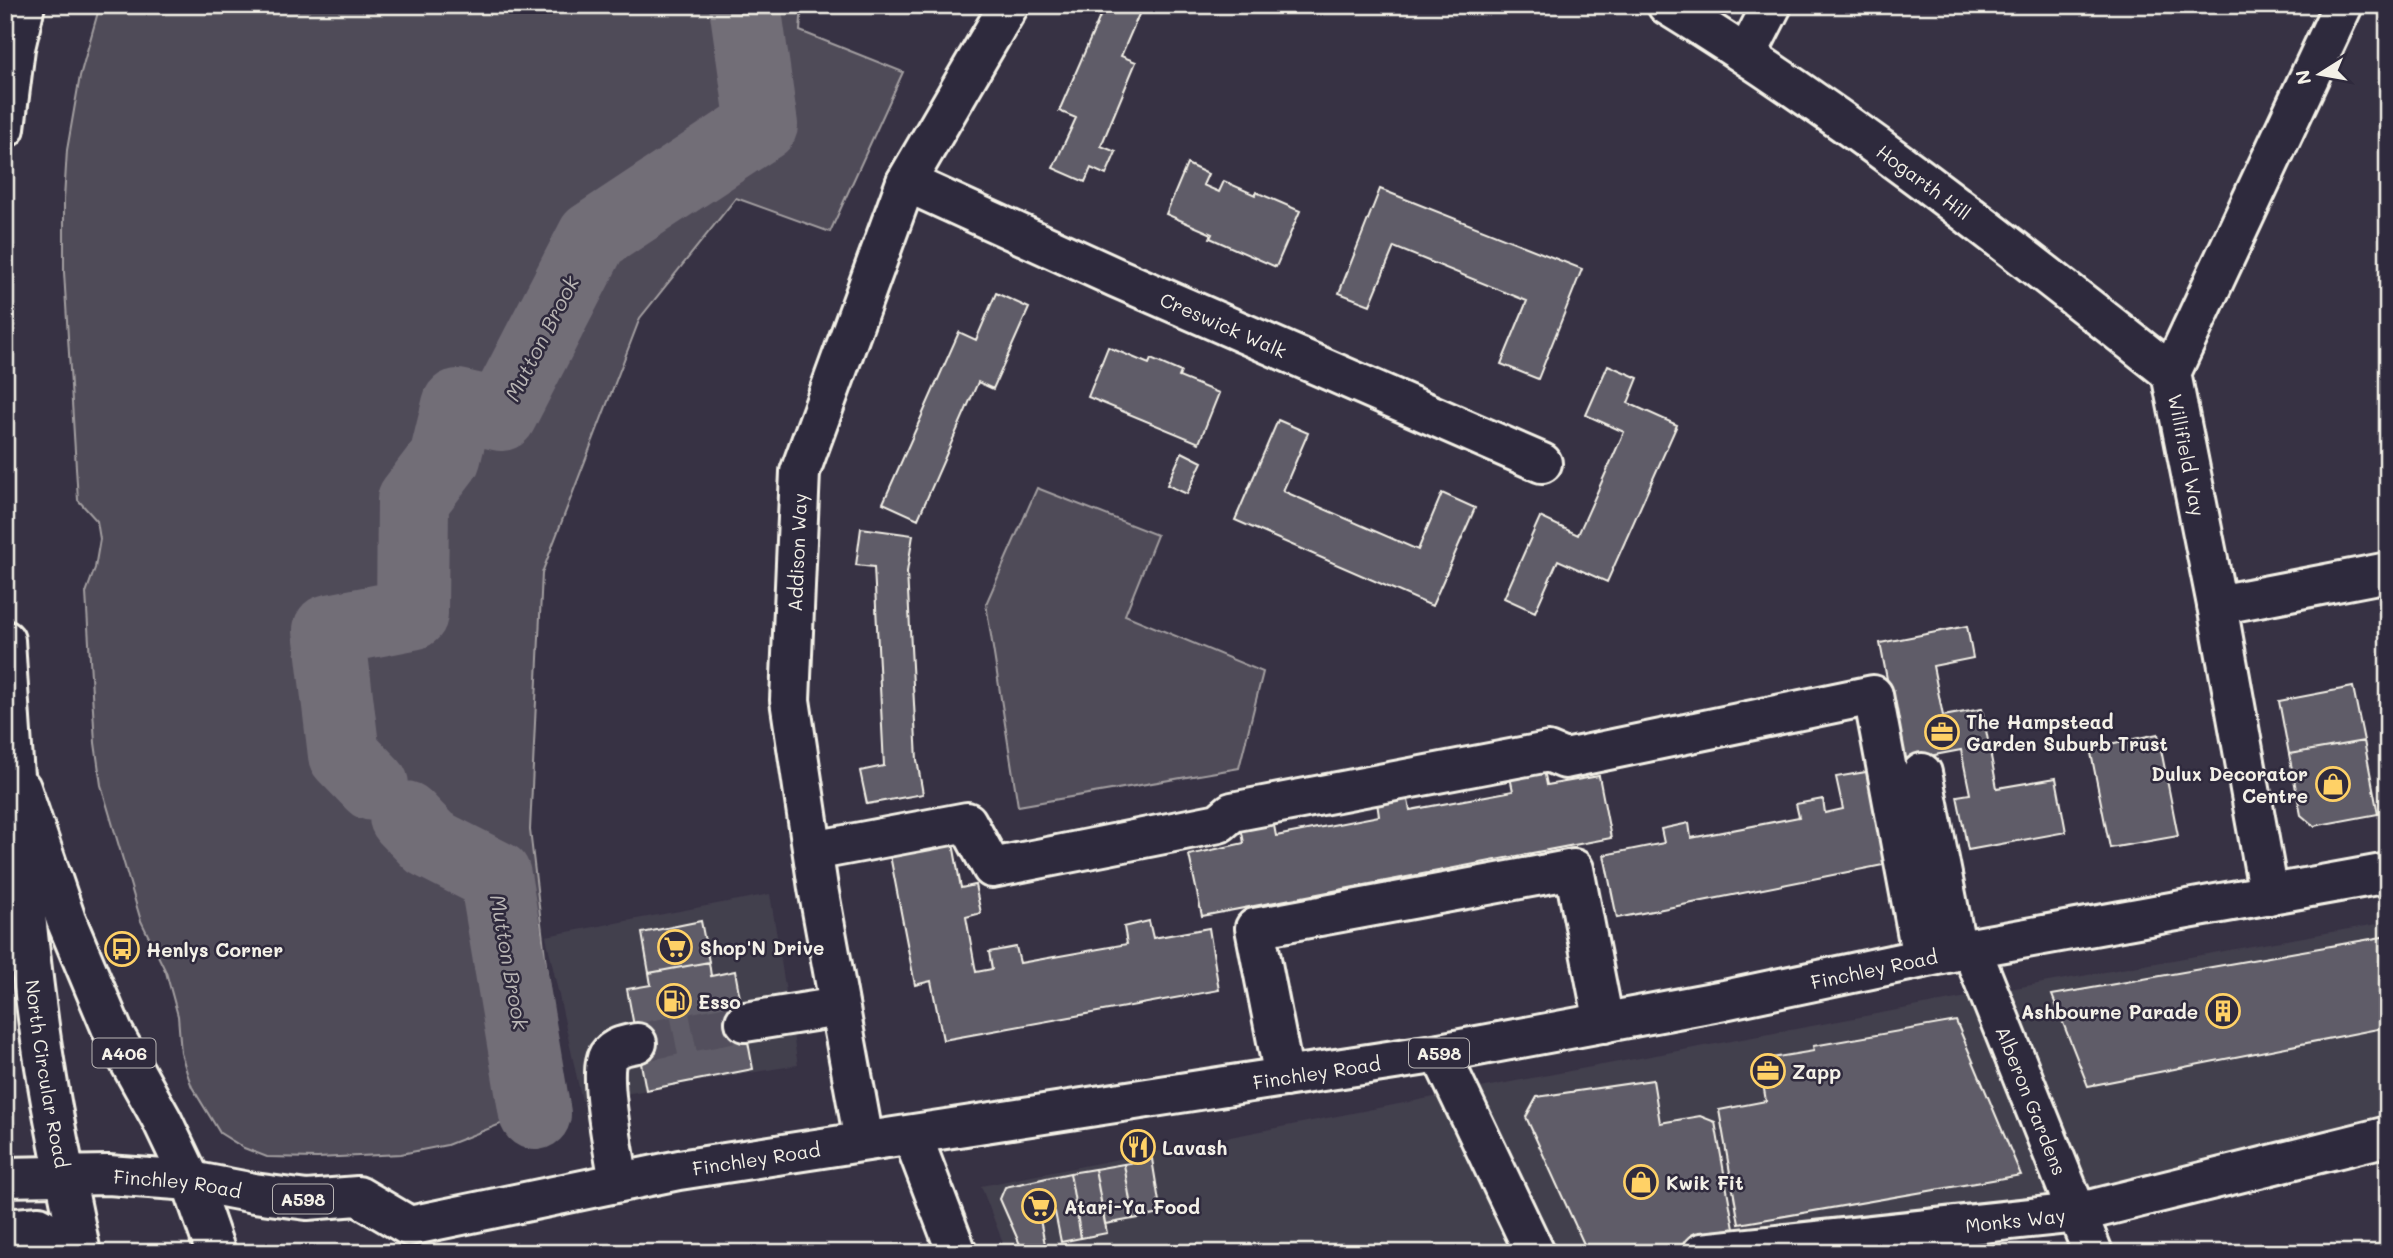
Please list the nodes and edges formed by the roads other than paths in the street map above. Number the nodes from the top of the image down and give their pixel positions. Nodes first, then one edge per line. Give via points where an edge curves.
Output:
1 (25, 5) edge
2 (1009, 5) edge
3 (1667, 5) edge
4 (1772, 5) edge
5 (2343, 5) edge
6 (1747, 54) junction
7 (5, 128) edge
8 (906, 182) junction
9 (2171, 373) junction
10 (1542, 463) dead end
11 (2388, 572) edge
12 (2217, 605) junction
13 (5, 640) edge
14 (13, 762) junction
15 (1922, 773) dead end
16 (813, 851) junction
17 (2388, 873) edge
18 (2269, 895) junction
19 (1950, 953) junction
20 (839, 1007) junction
21 (745, 1021) tunnel mouth
22 (1604, 1023) junction
23 (637, 1043) tunnel mouth
24 (1440, 1053) junction
25 (1284, 1077) junction
26 (912, 1135) junction
27 (2388, 1136) edge
28 (864, 1141) junction
29 (65, 1175) junction
30 (13, 1176) edge
31 (191, 1181) junction
32 (619, 1181) junction
33 (2077, 1213) junction
34 (5, 1229) edge
35 (401, 1239) edge
36 (72, 1253) edge
37 (81, 1253) edge
38 (216, 1253) edge
39 (957, 1253) edge
40 (1535, 1253) edge
41 (1702, 1253) edge
42 (2093, 1253) edge

1 - 7 main road
2 - 8 main road, Addison Way
3 - 6 main road, Hogarth Hill
4 - 6 main road
5 - 9 main road, Willifield Way
6 - 9 main road, Hogarth Hill via 1954,202
8 - 10 main road, Creswick Walk
8 - 16 main road, Addison Way via 800,472 790,700
9 - 12 main road, Willifield Way
11 - 12 main road
12 - 18 main road, Willifield Way
13 - 14 main road, North Circular Road / A406
14 - 29 main road, North Circular Road / A406 via 39,1023
14 - 31 main road, A406 via 66,920 113,1032
15 - 19 main road
16 - 19 main road via 967,822 992,868 1219,823 1232,812 1548,752 1565,759 1873,695
16 - 20 main road, Addison Way
17 - 18 main road, Finchley Road / A598
18 - 19 main road, Finchley Road / A598
19 - 22 main road, Finchley Road / A598
19 - 33 main road, Alberon Gardens
20 - 21 main road
20 - 28 main road, Addison Way
22 - 24 main road, Finchley Road / A598
22 - 25 main road via 1574,869 1255,928
23 - 32 main road via 619,1047 608,1057 604,1076
24 - 25 main road, Finchley Road / A598
24 - 40 main road
25 - 26 main road, Finchley Road / A598
26 - 28 main road, Finchley Road / A598
26 - 39 main road
27 - 33 main road, Monks Way
28 - 32 main road, Finchley Road / A598
29 - 30 main road, Finchley Road / A598
29 - 31 main road, Finchley Road / A598
29 - 37 main road, North Circular Road / A406
31 - 35 main road, Finchley Road / A598 via 307,1199 358,1196
31 - 38 main road, A406
32 - 35 main road, Finchley Road / A598
33 - 41 main road, Monks Way
33 - 42 main road, Alberon Gardens
34 - 36 main road via 39,1226

